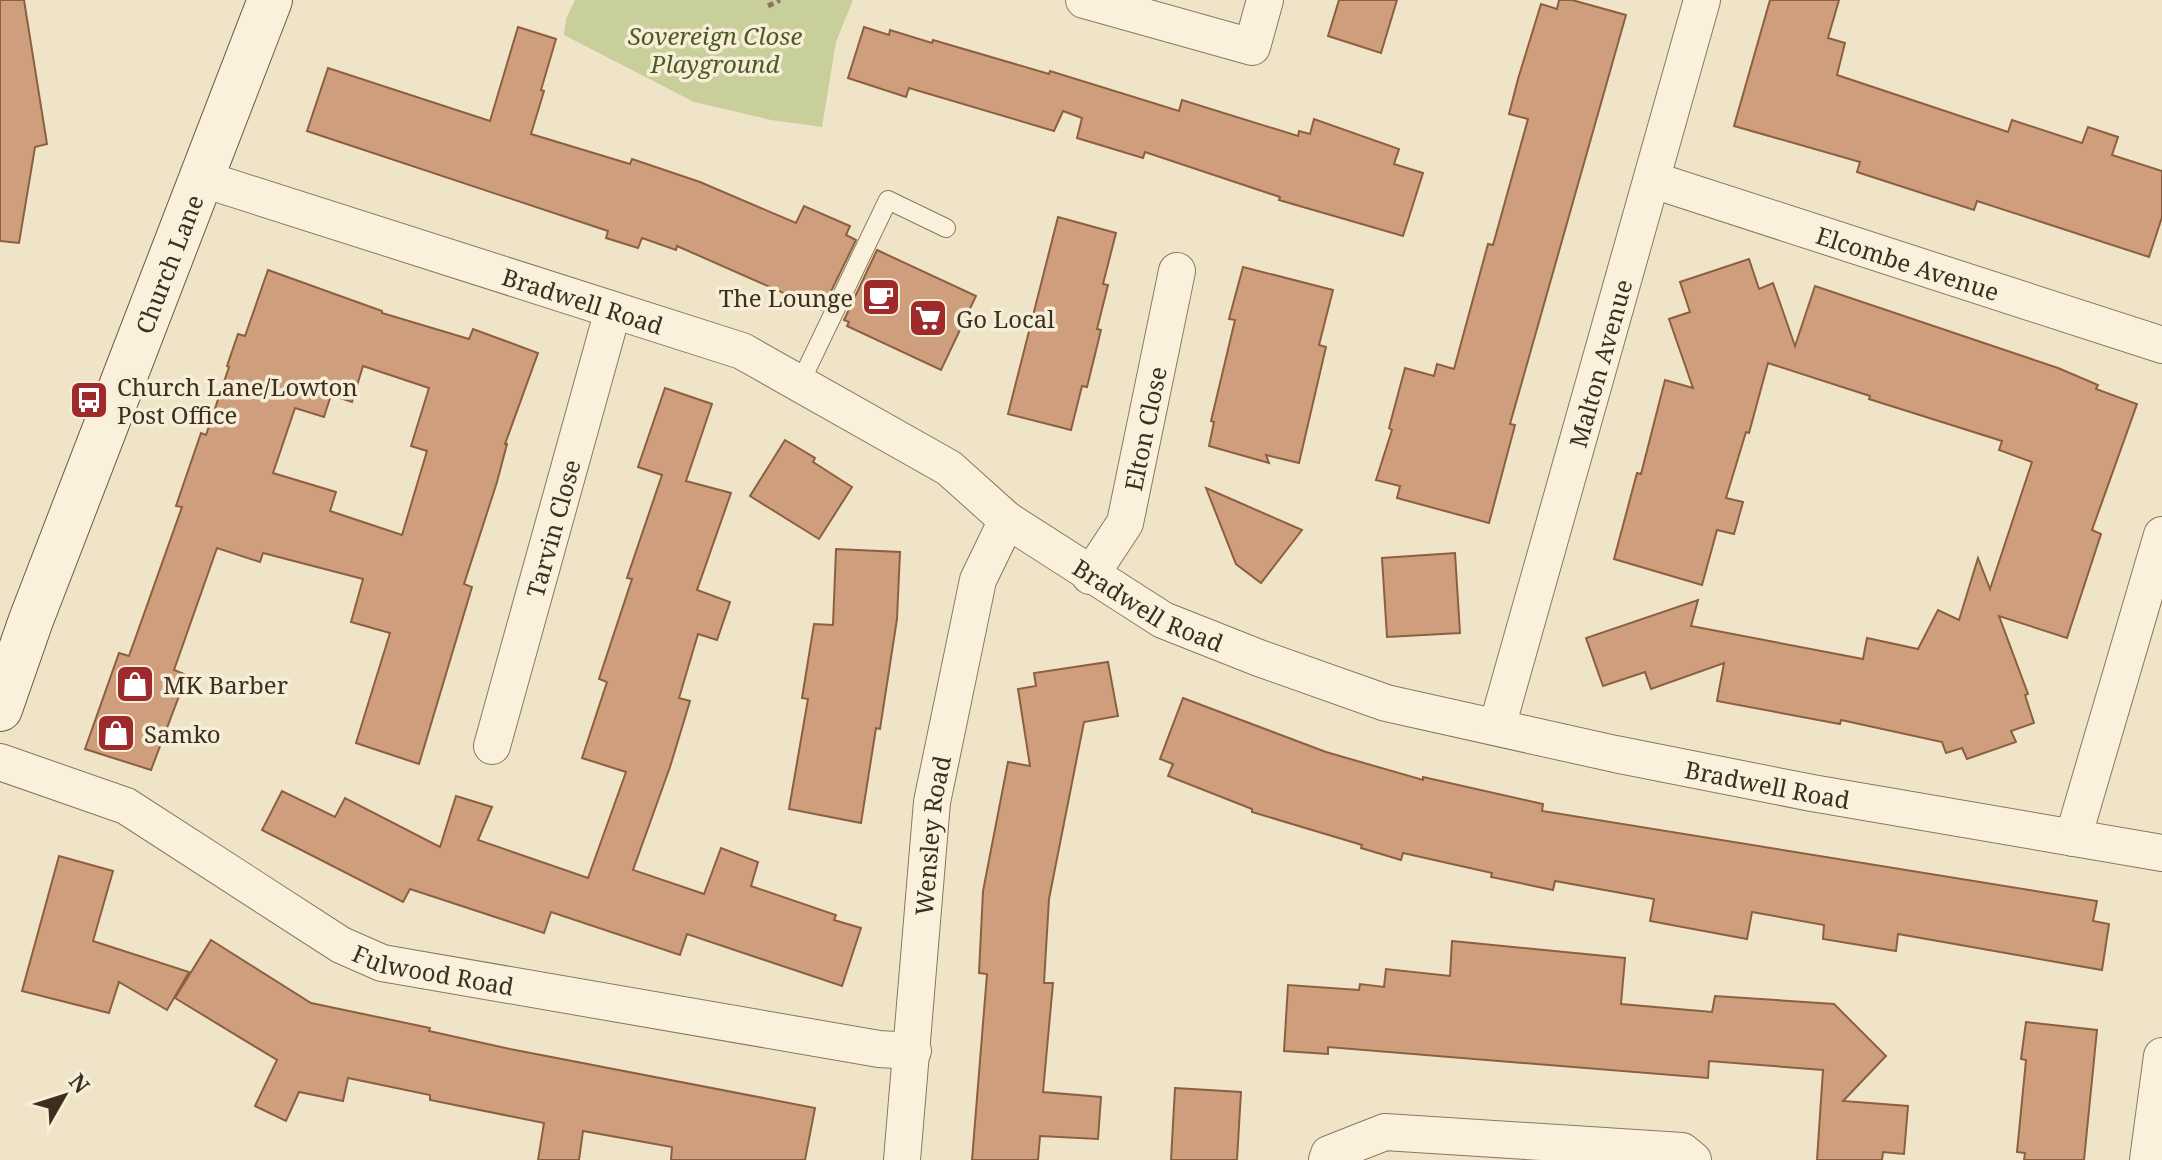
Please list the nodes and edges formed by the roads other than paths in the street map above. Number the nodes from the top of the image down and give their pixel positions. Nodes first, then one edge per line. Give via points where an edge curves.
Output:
1 (270, 0) edge
2 (1084, 0) edge
3 (1265, 0) edge
4 (1702, 0) edge
5 (200, 178) junction
6 (1653, 180) junction
7 (946, 228) dead end
8 (1177, 271) dead end
9 (613, 310) junction
10 (2162, 345) edge
11 (800, 383) junction
12 (1007, 520) junction
13 (2162, 535) edge
14 (1090, 576) junction
15 (1, 705) edge
16 (1497, 727) junction
17 (492, 746) dead end
18 (0, 762) edge
19 (2073, 838) junction
20 (2162, 853) edge
21 (913, 1051) junction
22 (2162, 1056) edge
23 (902, 1160) edge
24 (1327, 1160) edge
25 (1693, 1160) edge
26 (2148, 1160) edge

1 - 5 main road, Church Lane
2 - 3 street via 1252,47
4 - 6 street, Malton Avenue
5 - 9 street, Bradwell Road
5 - 15 main road, Church Lane
6 - 10 street, Elcombe Avenue
6 - 16 street, Malton Avenue
7 - 11 lane via 888,200
8 - 14 street, Elton Close via 1125,523
9 - 11 street, Bradwell Road via 742,351
9 - 17 street, Tarvin Close
11 - 12 street, Bradwell Road via 949,468
12 - 14 street, Bradwell Road
12 - 21 street, Wensley Road via 978,580 932,802
13 - 19 street
14 - 16 street, Bradwell Road via 1163,620 1259,658 1386,703
16 - 19 street, Bradwell Road via 1812,793
18 - 21 street, Fulwood Road via 136,811 341,945 382,963
19 - 20 street, Bradwell Road
21 - 23 street, Wensley Road
22 - 26 street
24 - 25 street via 1329,1154 1385,1132 1682,1151

